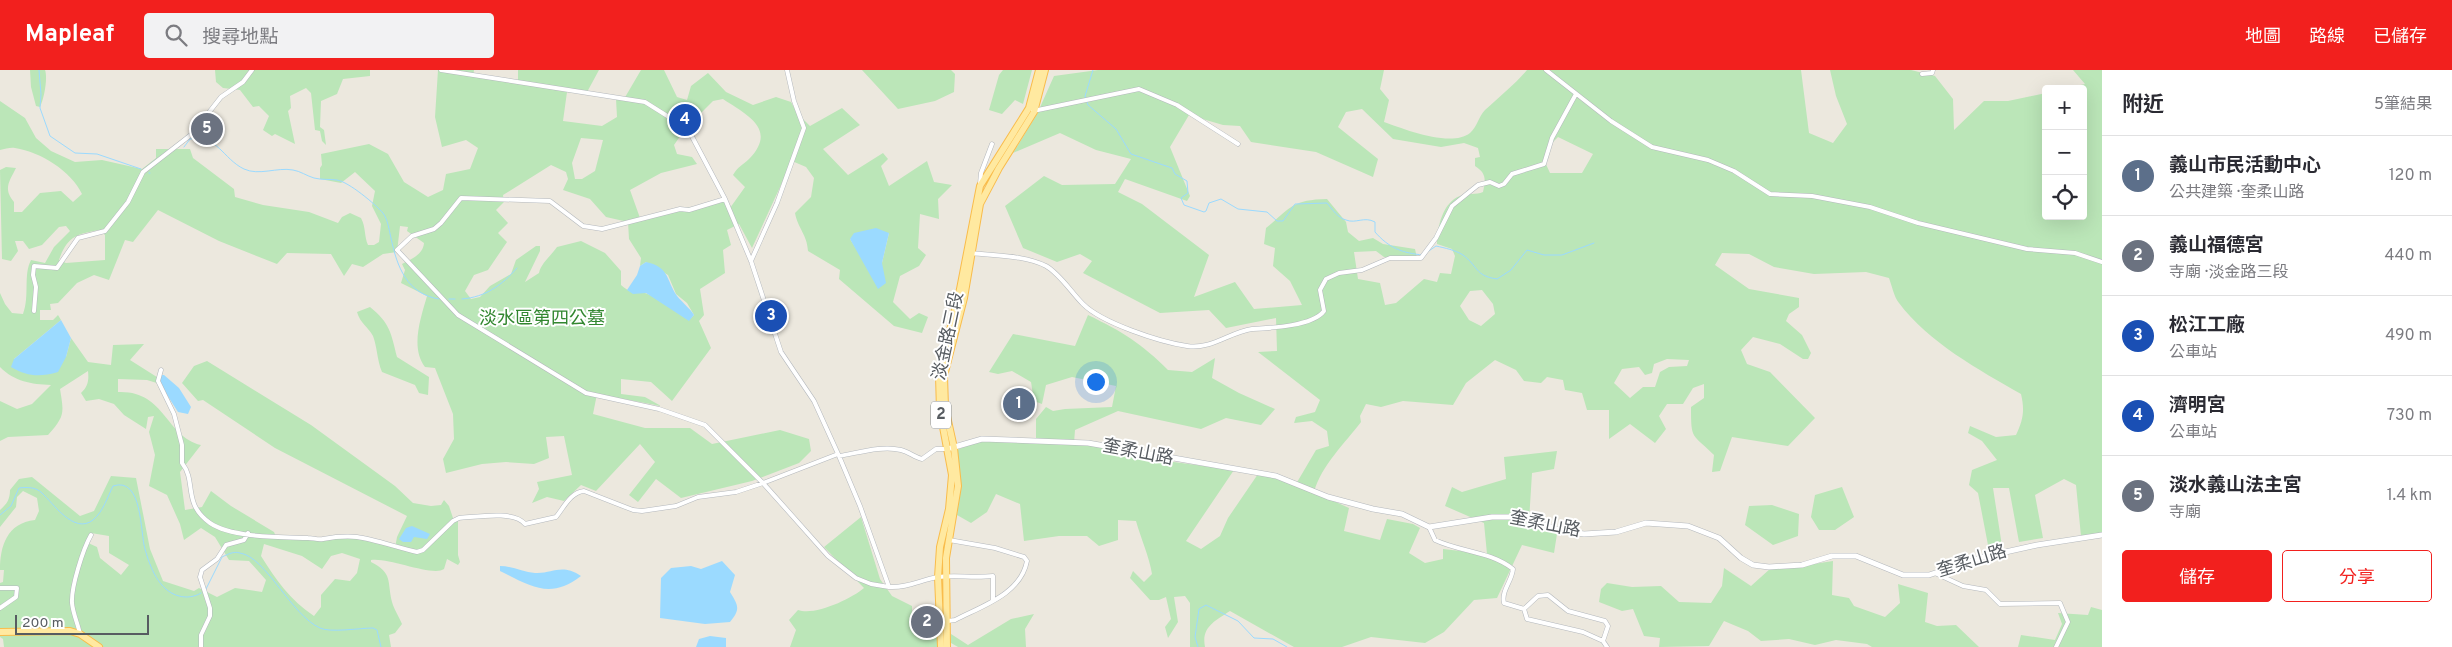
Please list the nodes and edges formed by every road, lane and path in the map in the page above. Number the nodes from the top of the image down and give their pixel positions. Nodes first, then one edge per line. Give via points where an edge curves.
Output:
1 (252, 70) edge
2 (442, 70) edge
3 (788, 70) edge
4 (1039, 70) edge
5 (1045, 70) edge
6 (1546, 70) edge
7 (1933, 70) edge
8 (1922, 74) dead end
9 (1576, 94) junction
10 (1032, 110) junction
11 (992, 144) dead end
12 (1238, 144) dead end
13 (980, 186) junction
14 (725, 199) junction
15 (980, 204) junction
16 (969, 253) junction
17 (751, 261) junction
18 (2102, 262) edge
19 (34, 311) dead end
20 (161, 370) dead end
21 (951, 448) junction
22 (838, 455) junction
23 (763, 483) junction
24 (1429, 527) junction
25 (248, 533) junction
26 (91, 535) dead end
27 (2102, 535) edge
28 (949, 540) junction
29 (1937, 574) junction
30 (938, 577) junction
31 (946, 577) junction
32 (889, 587) junction
33 (0, 588) edge
34 (993, 600) junction
35 (0, 608) edge
36 (1524, 609) junction
37 (948, 621) junction
38 (0, 632) edge
39 (80, 634) junction
40 (1603, 641) junction
41 (99, 647) edge
42 (201, 647) edge
43 (941, 647) edge
44 (947, 647) edge
45 (1607, 647) edge
46 (2056, 647) edge

1 - 19 street via 243,82 220,97 192,134 143,172 128,202 105,231 78,238 57,268 34,266
2 - 14 street via 646,102 688,129
3 - 17 street via 804,128 778,203
4 - 10 main road, 淡金路三段 / 2
5 - 10 main road, 淡金路三段 / 2
6 - 9 street
7 - 8 street
9 - 16 street via 1552,138 1544,164 1512,174 1499,186 1490,182 1478,184 1452,206 1436,238 1421,258 1390,258 1362,270 1338,273 1326,279 1320,290 1324,311 1309,320 1249,330 1213,344 1188,347 1144,337 1084,306 1047,266 1028,260
9 - 18 street via 1652,147 1734,171 1770,194 1812,196 1870,207 1918,223 2027,249 2075,253
10 - 12 street via 1139,89 1177,105
10 - 13 main road, 淡金路三段 / 2
10 - 15 main road, 淡金路三段 / 2
11 - 13 street
13 - 15 street
13 - 16 main road, 淡金路三段 / 2
14 - 17 street
14 - 23 street via 602,229 583,226 550,202 461,198 441,224 412,236 397,250 458,315 586,393 659,409 705,425
15 - 16 main road, 淡金路三段 / 2
16 - 21 main road, 淡金路三段 / 2 via 939,376 940,411
17 - 22 street via 781,352 814,401
20 - 25 street via 158,381 174,414 182,445 182,463 189,471 190,494 195,506 210,522 232,532
21 - 22 street via 936,449 922,459 912,457 904,450 889,448
21 - 24 street, 奎柔山路 via 982,439 1088,443 1276,476 1328,497 1402,514
21 - 28 main road, 淡金路三段 / 2 via 958,486
21 - 30 main road, 淡金路三段 / 2 via 950,509 940,548
22 - 23 street
22 - 32 street
23 - 25 street via 736,492 698,497 676,506 642,511 584,491 578,492 556,517 525,524 522,520 502,515 453,520 423,550 416,552 357,537 331,536 322,540
23 - 32 street via 828,556 856,578
24 - 29 street, 奎柔山路 via 1492,517 1522,517 1559,530 1584,534 1616,532 1657,523 1708,532 1753,565 1792,566 1832,556 1856,556 1903,575
24 - 36 street via 1435,540 1476,552 1513,569 1504,603
25 - 42 street via 244,540 226,545 217,559 202,570 200,577 210,616 201,635
26 - 39 street via 83,548 72,592
27 - 29 street, 奎柔山路 via 1983,557
28 - 31 main road, 淡金路三段 / 2
28 - 34 street via 995,548 1027,561 1017,585
29 - 46 street via 1963,586 1986,590 2000,604 2060,603 2068,622
30 - 31 street
30 - 32 street via 915,585
30 - 43 main road, 淡金路三段 / 2
31 - 34 street via 993,576
31 - 37 main road, 淡金路三段 / 2
33 - 35 street via 17,588 16,597
34 - 37 street
36 - 40 street via 1527,620 1583,632
36 - 40 street via 1538,596 1548,595 1568,611 1606,621 1608,626
37 - 44 main road, 淡金路三段 / 2
38 - 39 main road via 70,631
39 - 41 main road
40 - 45 street

